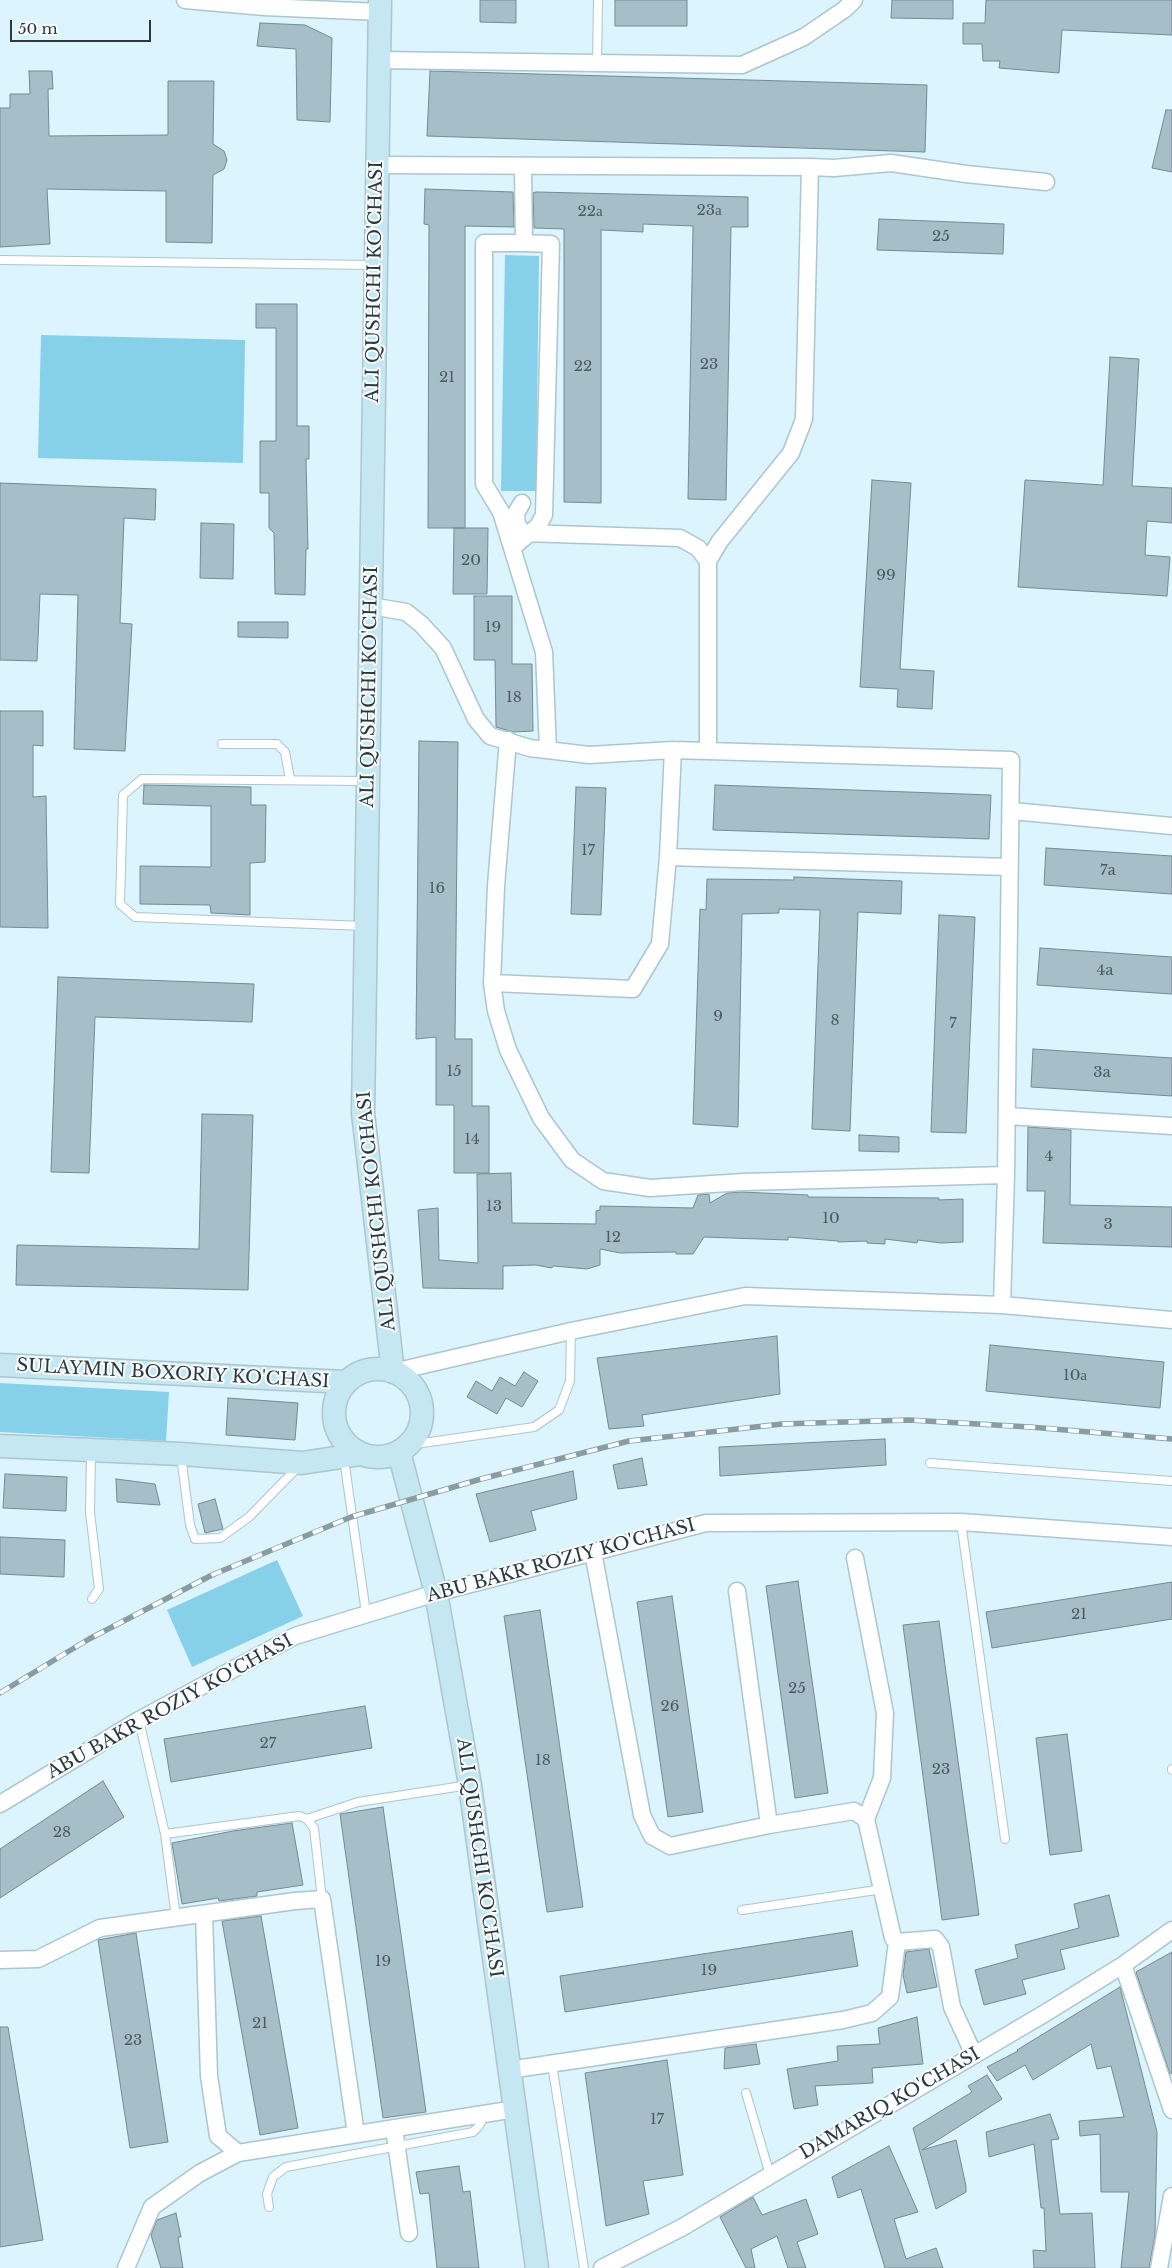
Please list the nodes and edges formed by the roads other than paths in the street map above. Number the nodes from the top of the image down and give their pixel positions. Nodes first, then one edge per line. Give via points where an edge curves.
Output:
1 (185, 0) edge
2 (598, 0) edge
3 (854, 0) edge
4 (380, 6) edge
5 (378, 60) junction
6 (597, 63) junction
7 (376, 165) junction
8 (524, 166) junction
9 (810, 167) junction
10 (1046, 182) dead end
11 (524, 243) junction
12 (0, 260) edge
13 (375, 265) junction
14 (522, 502) dead end
15 (530, 533) junction
16 (512, 548) junction
17 (708, 561) junction
18 (371, 606) junction
19 (508, 740) junction
20 (222, 744) dead end
21 (548, 750) junction
22 (673, 750) junction
23 (708, 751) junction
24 (290, 779) junction
25 (368, 781) junction
26 (1012, 811) junction
27 (1172, 826) edge
28 (668, 857) junction
29 (1009, 867) junction
30 (366, 926) junction
31 (492, 983) junction
32 (1007, 1116) junction
33 (1172, 1126) edge
34 (1006, 1175) junction
35 (1002, 1305) junction
36 (1172, 1320) edge
37 (571, 1331) junction
38 (0, 1365) edge
39 (393, 1372) junction
40 (307, 1381) junction
41 (346, 1382) junction
42 (0, 1446) edge
43 (404, 1448) junction
44 (91, 1450) junction
45 (181, 1454) junction
46 (352, 1455) junction
47 (302, 1463) junction
48 (930, 1464) dead end
49 (1172, 1481) edge
50 (960, 1522) junction
51 (1172, 1536) edge
52 (593, 1552) junction
53 (856, 1558) dead end
54 (738, 1591) dead end
55 (436, 1592) junction
56 (92, 1598) dead end
57 (366, 1613) junction
58 (139, 1720) junction
59 (470, 1785) junction
60 (0, 1804) edge
61 (866, 1818) junction
62 (307, 1819) junction
63 (769, 1825) junction
64 (165, 1834) junction
65 (1005, 1839) dead end
66 (883, 1890) junction
67 (322, 1899) junction
68 (742, 1910) dead end
69 (204, 1914) junction
70 (176, 1918) junction
71 (1172, 1930) edge
72 (897, 1942) junction
73 (0, 1960) edge
74 (1123, 1965) junction
75 (974, 2055) junction
76 (552, 2064) junction
77 (509, 2070) junction
78 (746, 2093) dead end
79 (515, 2109) junction
80 (1172, 2110) edge
81 (485, 2114) junction
82 (394, 2128) junction
83 (356, 2134) junction
84 (398, 2146) junction
85 (238, 2153) junction
86 (770, 2175) junction
87 (1172, 2196) edge
88 (269, 2207) dead end
89 (409, 2233) dead end
90 (126, 2268) edge
91 (537, 2268) edge
92 (584, 2268) edge
93 (602, 2268) edge
94 (1159, 2268) edge

1 - 4 street via 264,7
2 - 6 lane
3 - 6 street via 804,37 742,65
4 - 5 main road, ALI QUSHCHI KO'CHASI
5 - 6 street
5 - 7 main road, ALI QUSHCHI KO'CHASI
7 - 8 street
7 - 13 main road, ALI QUSHCHI KO'CHASI
8 - 9 street
8 - 11 street
9 - 10 street via 891,163
9 - 17 street via 804,419 791,453 720,540
11 - 15 street via 550,244 544,515
11 - 16 street via 484,243 484,484 501,512
12 - 13 lane
13 - 18 main road, ALI QUSHCHI KO'CHASI
14 - 15 street via 516,513 517,525
15 - 16 street
15 - 17 street via 680,538 698,548
16 - 21 street via 544,652
17 - 23 street
18 - 19 street via 406,612 421,624 443,648 476,719 490,736
18 - 25 main road, ALI QUSHCHI KO'CHASI
19 - 21 street
19 - 31 street
20 - 24 lane via 277,744 285,752
21 - 22 street via 589,755
22 - 23 street
22 - 28 street
23 - 26 street via 1011,760
24 - 25 lane
24 - 30 lane via 142,779 123,795 120,904 134,917
25 - 30 main road, ALI QUSHCHI KO'CHASI
26 - 27 street
26 - 29 street
28 - 29 street
28 - 31 street via 660,944 633,989
29 - 32 street
30 - 39 main road, ALI QUSHCHI KO'CHASI via 363,1113
31 - 34 street via 496,1011 508,1050 541,1118 572,1160 603,1181 650,1188 744,1182
32 - 33 street
32 - 34 street
34 - 35 street
35 - 36 street
35 - 37 street via 746,1296
37 - 39 street
37 - 43 lane via 570,1382 559,1410 553,1415 534,1428
38 - 40 main road, SULAYMIN BOXORIY KO'CHASI
39 - 41 main road via 368,1370
39 - 43 main road via 416,1390 421,1404 419,1426
40 - 41 main road, SULAYMIN BOXORIY KO'CHASI
40 - 47 main road via 327,1410 327,1424 326,1440
41 - 46 main road via 334,1408 335,1422
42 - 44 main road
43 - 46 main road via 387,1456
43 - 55 main road, ALI QUSHCHI KO'CHASI
44 - 45 main road
44 - 56 lane via 90,1512 99,1590
45 - 47 main road
45 - 47 lane via 190,1525 195,1539 220,1538 249,1517
46 - 47 main road
46 - 57 lane
48 - 49 lane
50 - 51 street, ABU BAKR ROZIY KO'CHASI
50 - 52 street, ABU BAKR ROZIY KO'CHASI via 706,1523
50 - 65 lane
52 - 55 street, ABU BAKR ROZIY KO'CHASI
52 - 63 street via 642,1815 652,1836 670,1846
53 - 61 street via 886,1713 882,1778
54 - 63 street
55 - 57 street, ABU BAKR ROZIY KO'CHASI
55 - 59 main road, ALI QUSHCHI KO'CHASI
57 - 58 street, ABU BAKR ROZIY KO'CHASI via 295,1636
58 - 60 street, ABU BAKR ROZIY KO'CHASI
58 - 64 lane
59 - 62 lane via 358,1802
59 - 77 main road, ALI QUSHCHI KO'CHASI
61 - 63 street via 854,1811
61 - 66 street
62 - 64 lane via 299,1816
62 - 67 lane via 314,1828
64 - 70 lane
66 - 68 lane
66 - 72 street via 893,1938
67 - 69 street
67 - 83 street
69 - 70 street
69 - 85 street via 209,2076 218,2136
70 - 73 street via 100,1928 38,1958
71 - 74 street, DAMARIQ KO'CHASI
72 - 75 street via 935,1939 941,1947 952,2007
72 - 76 street via 890,1998 872,2013 844,2020
74 - 75 street, DAMARIQ KO'CHASI
74 - 80 street
75 - 86 street, DAMARIQ KO'CHASI
76 - 77 street
76 - 92 lane
77 - 79 main road, ALI QUSHCHI KO'CHASI
78 - 86 lane
79 - 81 street
79 - 91 main road, ALI QUSHCHI KO'CHASI
81 - 82 street
81 - 84 lane via 473,2132
82 - 83 street
82 - 84 street
83 - 85 street
84 - 88 lane via 286,2167 273,2177 267,2194
84 - 89 street
85 - 90 street via 200,2173 152,2207
86 - 93 street, DAMARIQ KO'CHASI via 682,2228
87 - 94 street

